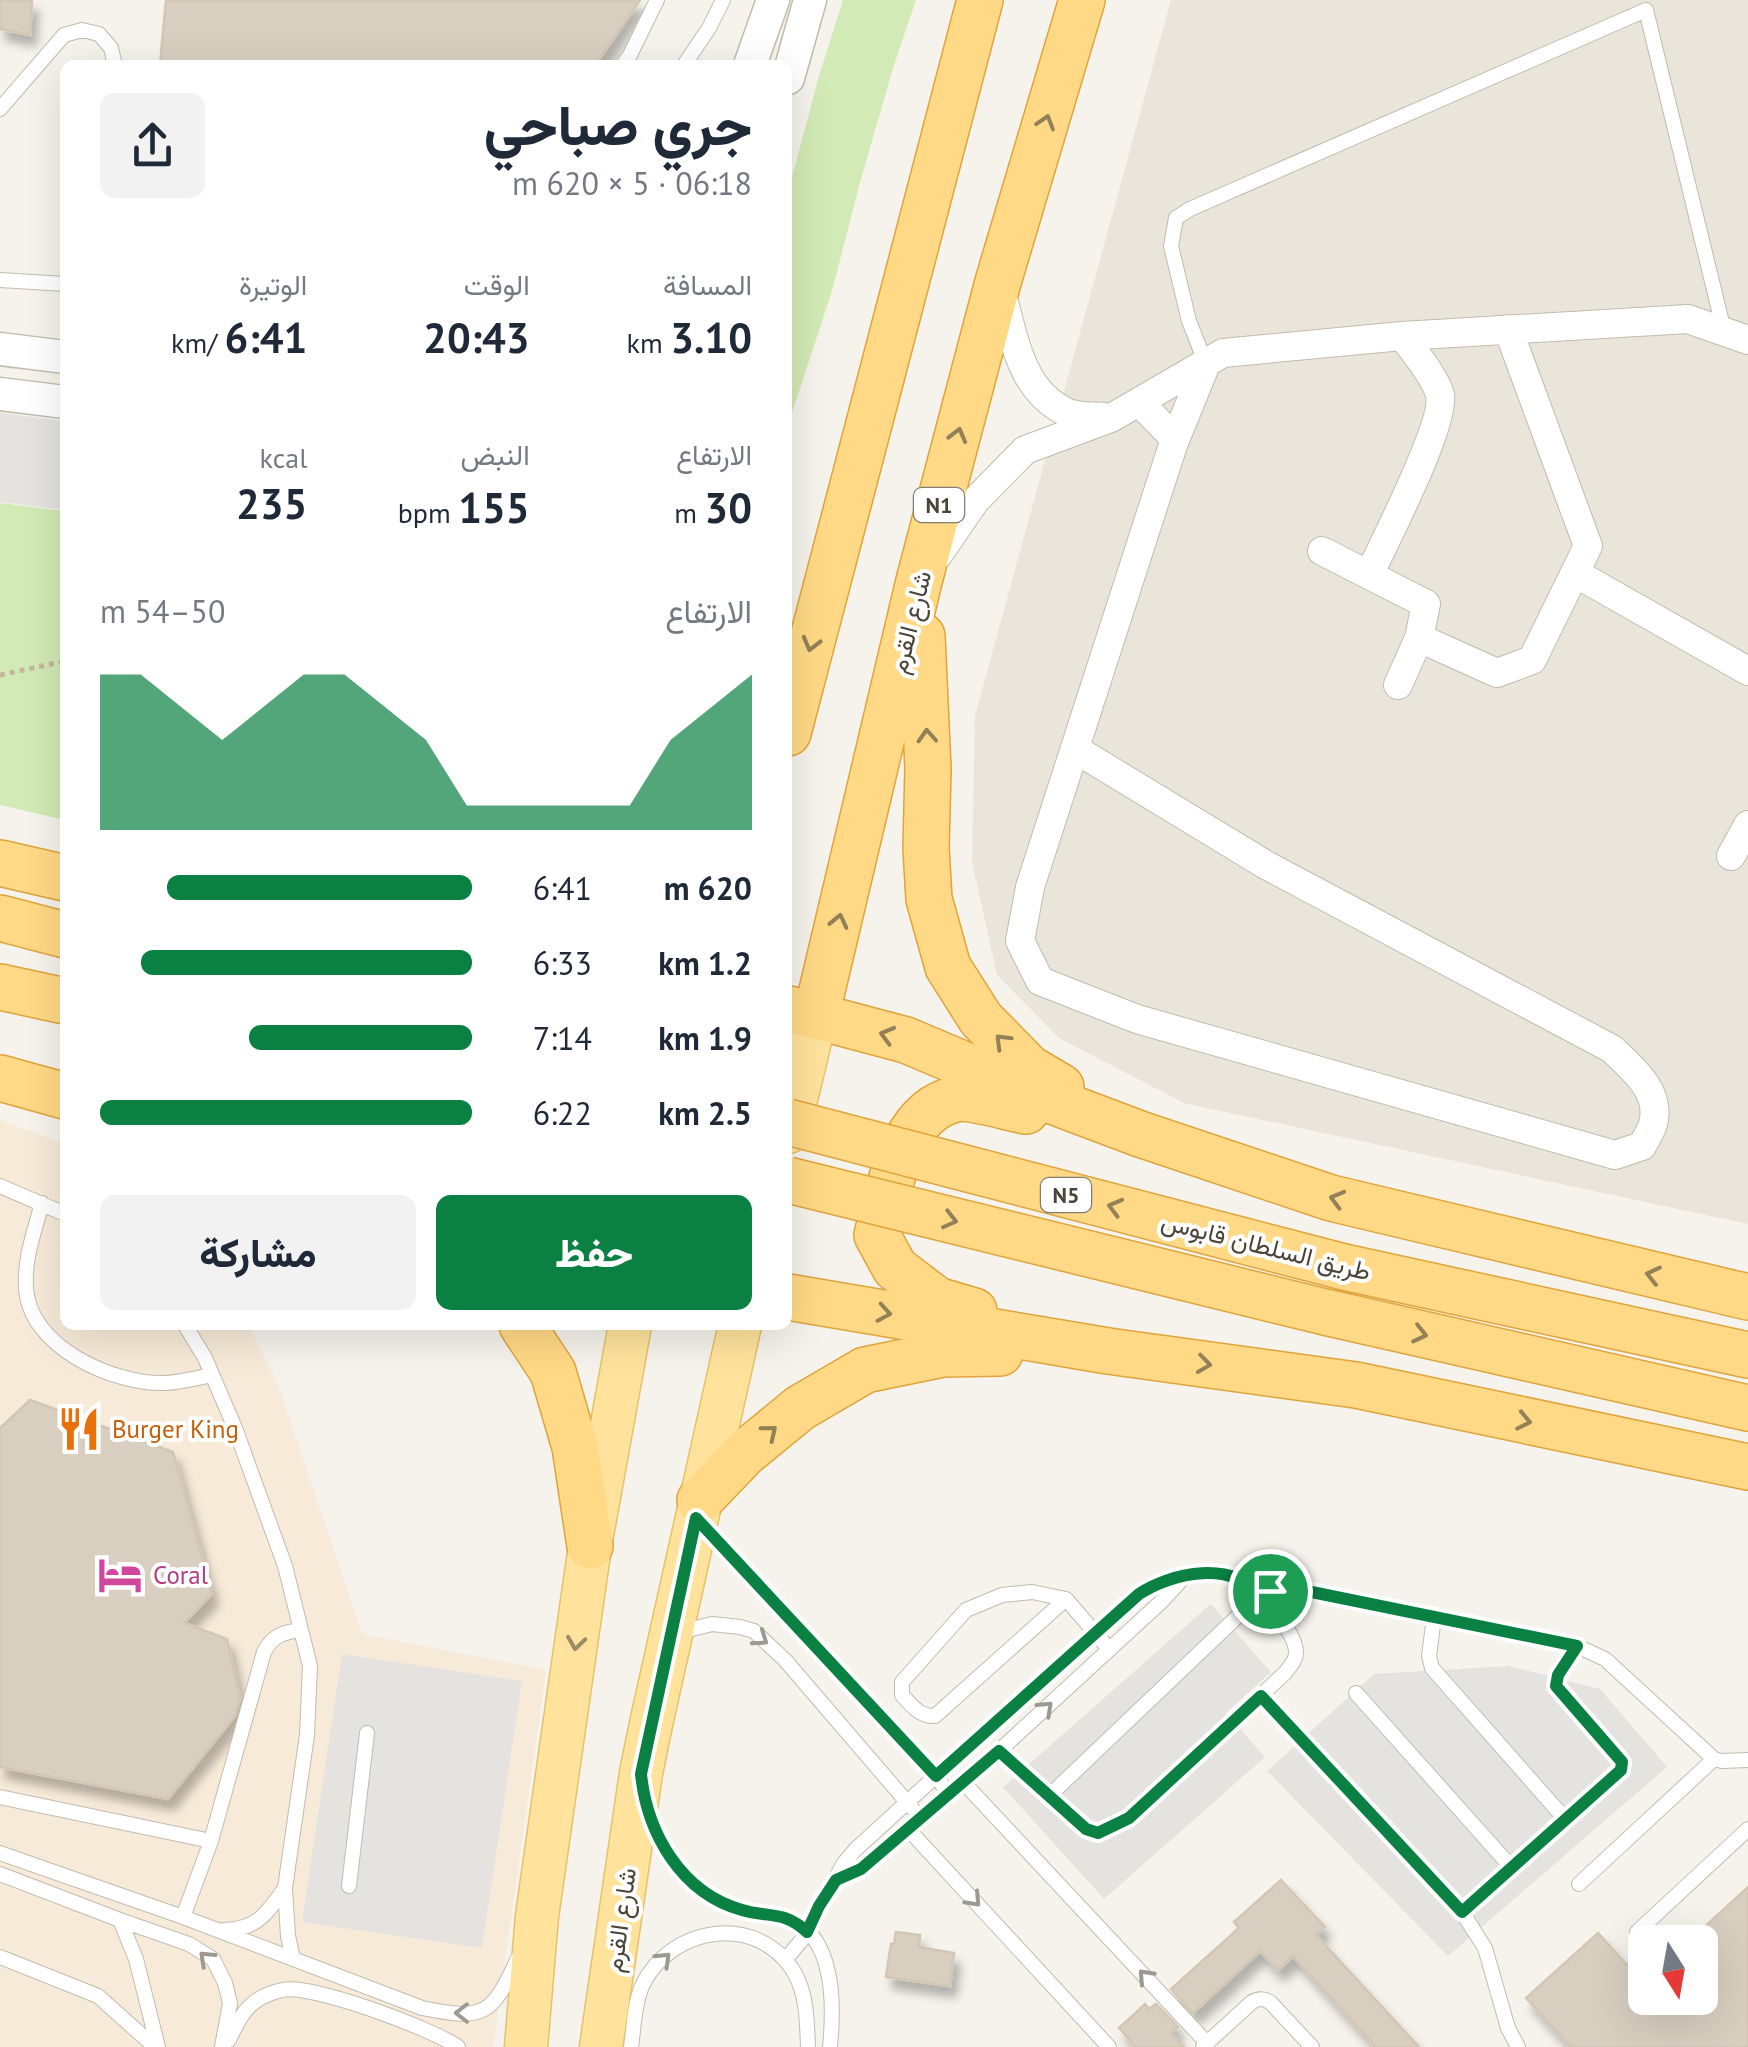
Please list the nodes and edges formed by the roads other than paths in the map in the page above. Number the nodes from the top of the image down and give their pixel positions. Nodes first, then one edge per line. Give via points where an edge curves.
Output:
1 (657, 0) edge
2 (723, 0) edge
3 (773, 0) edge
4 (810, 0) edge
5 (980, 0) edge
6 (1082, 0) edge
7 (113, 60) edge
8 (626, 60) edge
9 (687, 60) edge
10 (752, 60) edge
11 (792, 64) edge
12 (0, 109) edge
13 (906, 278) junction
14 (0, 280) edge
15 (998, 282) junction
16 (60, 284) edge
17 (1508, 329) junction
18 (1402, 336) junction
19 (1736, 336) edge
20 (0, 349) edge
21 (60, 355) edge
22 (1206, 364) junction
23 (0, 394) edge
24 (60, 401) edge
25 (1140, 402) junction
26 (1111, 418) junction
27 (1175, 439) junction
28 (1322, 552) dead end
29 (1574, 573) junction
30 (1369, 574) junction
31 (920, 582) junction
32 (792, 595) edge
33 (1419, 638) junction
34 (1748, 671) edge
35 (1398, 685) dead end
36 (792, 717) edge
37 (1075, 749) junction
38 (1748, 825) edge
39 (1731, 856) dead end
40 (0, 862) edge
41 (60, 875) edge
42 (0, 918) edge
43 (60, 934) edge
44 (0, 987) edge
45 (60, 1000) edge
46 (802, 1012) edge
47 (0, 1078) edge
48 (60, 1095) edge
49 (792, 1098) edge
50 (792, 1123) edge
51 (1140, 1134) junction
52 (792, 1181) edge
53 (0, 1186) edge
54 (42, 1203) junction
55 (60, 1212) edge
56 (792, 1297) edge
57 (1748, 1297) edge
58 (188, 1330) edge
59 (525, 1330) edge
60 (629, 1330) edge
61 (739, 1330) edge
62 (1108, 1352) junction
63 (1748, 1355) edge
64 (212, 1375) junction
65 (1748, 1408) edge
66 (1748, 1468) edge
67 (698, 1509) junction
68 (590, 1546) junction
69 (1185, 1576) junction
70 (1260, 1596) junction
71 (1066, 1599) junction
72 (1434, 1617) junction
73 (301, 1630) junction
74 (1095, 1633) junction
75 (670, 1637) junction
76 (1577, 1646) junction
77 (1109, 1649) junction
78 (1356, 1693) dead end
79 (1261, 1696) junction
80 (367, 1733) dead end
81 (999, 1751) junction
82 (1714, 1759) junction
83 (1748, 1760) edge
84 (641, 1774) junction
85 (936, 1776) junction
86 (963, 1782) junction
87 (950, 1793) junction
88 (1049, 1796) junction
89 (0, 1797) edge
90 (907, 1802) junction
91 (921, 1818) junction
92 (1566, 1820) junction
93 (908, 1829) junction
94 (1748, 1829) edge
95 (211, 1841) junction
96 (0, 1853) edge
97 (1512, 1868) junction
98 (0, 1874) edge
99 (836, 1880) junction
100 (1579, 1884) dead end
101 (349, 1886) dead end
102 (286, 1888) junction
103 (1462, 1912) junction
104 (537, 1916) junction
105 (183, 1917) junction
106 (120, 1920) junction
107 (1645, 1925) edge
108 (217, 1930) junction
109 (807, 1932) junction
110 (0, 1957) edge
111 (292, 1959) junction
112 (785, 1960) junction
113 (1206, 2045) edge
114 (157, 2047) edge
115 (224, 2047) edge
116 (458, 2047) edge
117 (526, 2047) edge
118 (601, 2047) edge
119 (631, 2047) edge
120 (808, 2047) edge
121 (830, 2047) edge
122 (1109, 2047) edge
123 (1312, 2047) edge
124 (1518, 2047) edge

1 - 8 lane
2 - 9 lane
3 - 10 street
4 - 11 street
5 - 13 highway
15 -> 6 highway, شارع القرم / N1
7 - 12 lane via 99,34 64,34
13 - 32 highway
13 -> 36 highway
14 - 16 lane
15 - 26 street via 1024,370 1040,395 1068,414
31 -> 15 highway, شارع القرم / N1
17 - 18 street
17 - 19 street via 1688,319
17 - 29 street via 1588,546
18 - 22 street via 1223,354
18 - 30 street via 1440,396 1427,448
19 - 22 lane via 1646,10 1176,218 1171,246
20 - 21 street
22 - 25 street
22 - 27 street
23 - 24 street
25 - 26 street
25 - 27 street
26 - 31 street via 1025,450 975,500
27 - 37 street
28 - 30 street
29 - 33 street via 1532,660 1497,674
29 - 34 street
30 - 33 street via 1426,604
46 -> 31 highway, شارع القرم / N1
51 -> 31 highway via 1029,1068 981,1019 948,967 930,899 926,848
33 - 35 street
37 - 37 street via 1020,941 1040,981 1137,1019 1615,1155 1642,1146 1654,1122 1653,1098 1612,1049 1266,865
38 - 39 street
40 - 41 highway
42 - 43 highway
44 - 45 highway
46 - 49 main road, شارع القرم
51 -> 46 highway via 906,1040
47 - 48 highway
63 -> 50 highway, طريق السلطان قابوس / N5, bridge via 1344,1267
57 -> 51 highway via 1331,1198
51 - 62 highway via 959,1098 928,1110 898,1154 878,1235 895,1268 936,1300
52 -> 65 highway, طريق السلطان قابوس / N5, bridge
53 - 54 lane
54 - 55 lane
54 - 64 lane via 25,1289 32,1313 57,1345 125,1379 168,1383
56 -> 62 highway
58 - 64 lane
59 - 68 highway via 553,1372 575,1447
60 - 68 main road
61 - 67 main road, شارع القرم
62 -> 66 highway via 1356,1385
67 -> 62 highway via 744,1454 800,1408 865,1370 943,1354
64 - 73 lane via 285,1566
67 - 75 main road, شارع القرم
67 - 85 lane
68 -> 104 main road
69 - 70 lane via 1236,1577
69 - 74 lane via 1150,1587
69 - 77 lane
70 - 72 lane via 1292,1588
70 - 79 lane via 1296,1646 1296,1658
70 - 88 lane
71 - 71 lane via 1002,1594 966,1610 902,1682 902,1694 920,1713 934,1716
71 - 74 lane
72 - 76 lane
72 - 92 lane via 1432,1668
73 - 95 lane via 284,1632 264,1652
73 - 102 lane via 310,1666 307,1735
74 - 77 lane
74 - 85 lane
75 - 84 main road, شارع القرم
75 -> 90 lane via 712,1624 754,1631
76 - 82 lane via 1605,1659
76 - 92 lane via 1556,1686 1622,1762 1616,1776
81 -> 77 lane
78 - 97 lane
79 - 88 lane via 1114,1827 1086,1829
79 - 103 lane
80 - 101 lane
81 - 86 lane
81 - 88 lane
82 - 83 lane
82 - 100 lane
84 - 109 lane via 650,1818 686,1876 724,1904 783,1916
84 - 118 main road, شارع القرم
85 - 87 lane
85 - 90 lane
86 - 87 lane
113 -> 86 lane
87 - 91 lane
89 - 95 lane
90 - 91 lane
90 - 99 lane via 850,1856
91 - 93 lane
92 - 97 lane
93 - 99 lane via 861,1869
93 -> 122 lane
94 - 107 lane
95 - 105 lane
96 - 105 lane
97 - 103 lane
98 - 106 lane
99 - 109 lane
102 - 108 lane via 264,1916 242,1930
102 - 111 lane
103 - 124 lane via 1485,1948
104 -> 111 lane via 494,2003 481,2012 422,2008
104 - 117 main road
105 - 108 lane
106 - 114 lane
115 -> 106 lane via 230,2003 213,1960 189,1944
108 - 111 lane
109 - 112 lane
109 - 121 lane via 831,1982
110 - 114 lane via 98,1996
119 -> 112 lane via 636,2006 651,1970 687,1940 739,1934
112 - 120 lane via 802,1988
113 - 123 lane via 1258,1998 1271,2003
115 - 116 lane via 252,2002 284,1989 316,1992 411,2023

